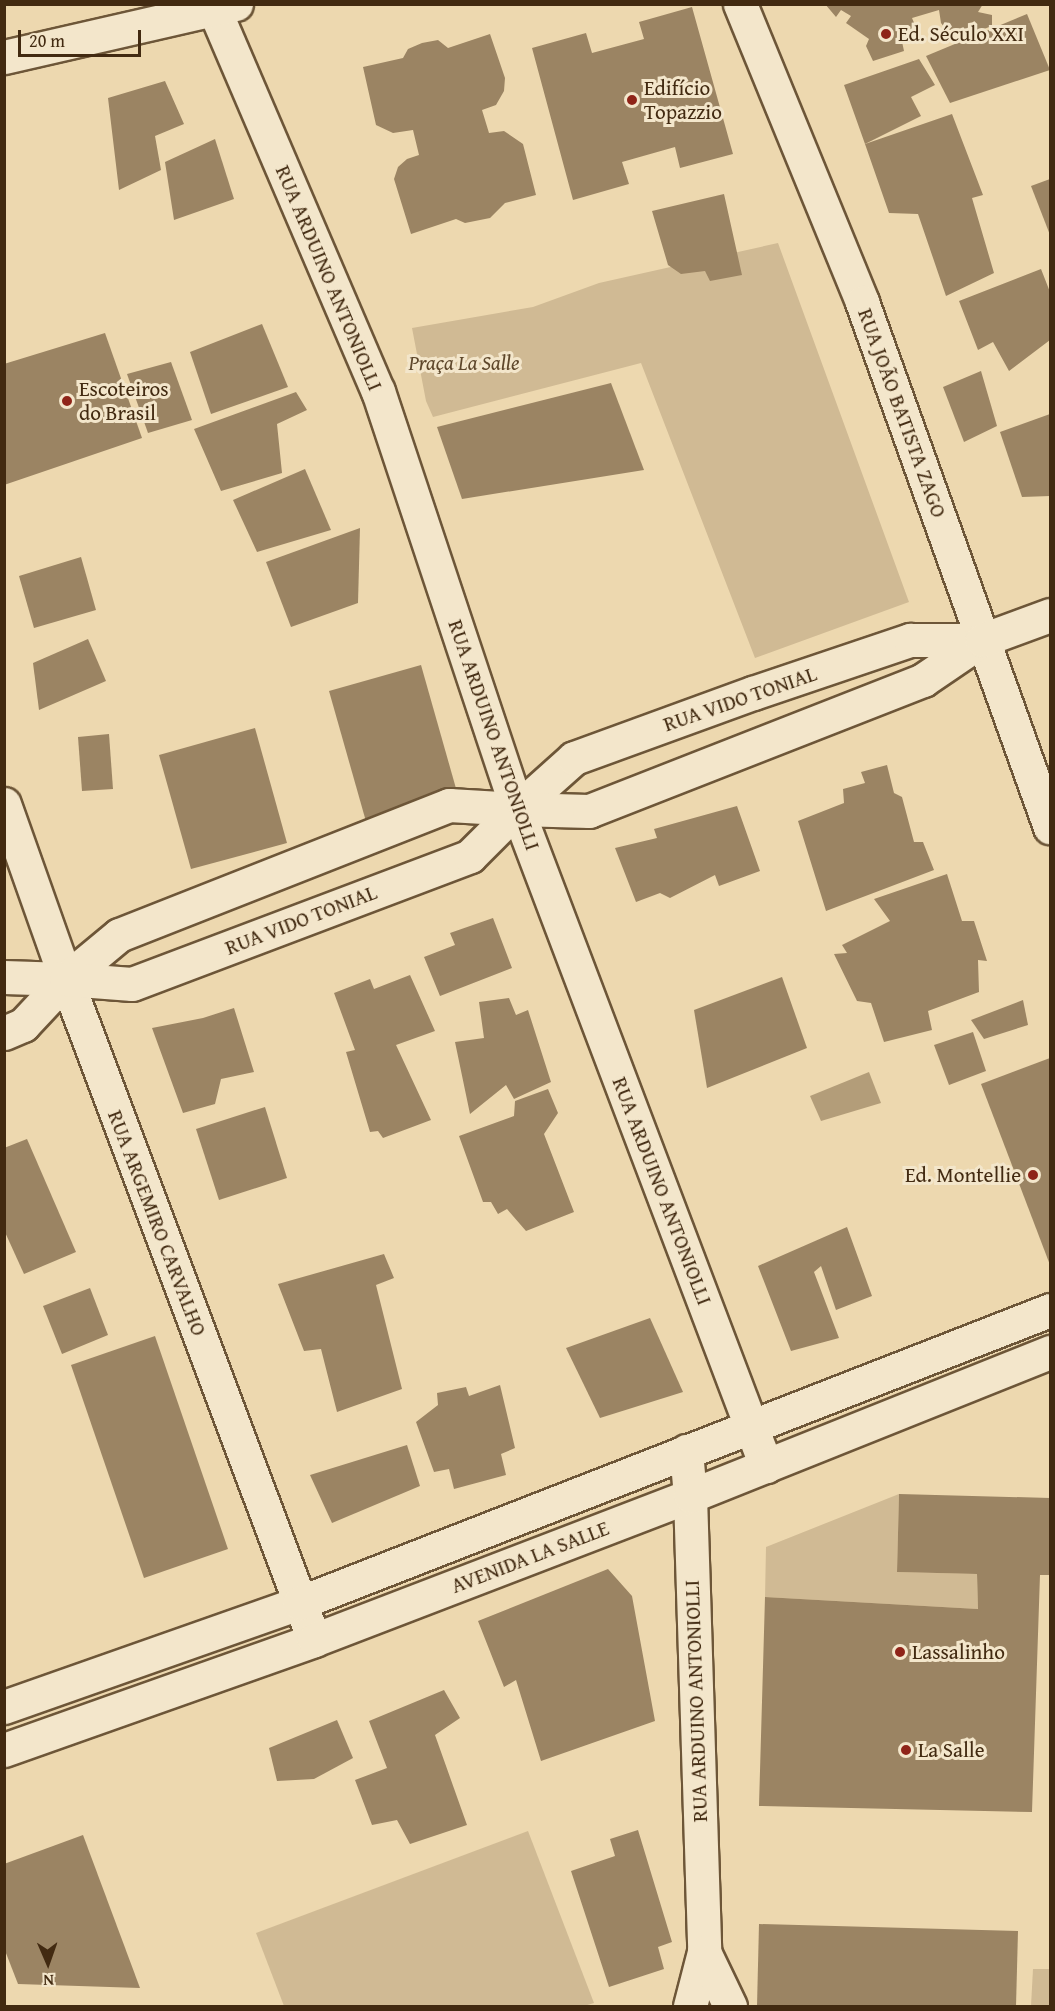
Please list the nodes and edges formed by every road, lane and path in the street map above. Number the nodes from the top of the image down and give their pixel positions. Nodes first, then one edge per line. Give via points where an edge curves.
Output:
1 (740, 4) edge
2 (225, 7) edge
3 (5, 54) edge
4 (1050, 615) edge
5 (982, 640) junction
6 (753, 693) junction
7 (770, 741) junction
8 (4, 804) edge
9 (517, 809) junction
10 (1050, 827) edge
11 (296, 865) junction
12 (315, 915) junction
13 (4, 977) edge
14 (66, 979) junction
15 (4, 1032) edge
16 (1050, 1310) edge
17 (1003, 1327) junction
18 (1050, 1352) edge
19 (1020, 1364) junction
20 (750, 1427) junction
21 (686, 1451) junction
22 (766, 1466) junction
23 (690, 1496) junction
24 (476, 1533) junction
25 (493, 1571) junction
26 (299, 1603) junction
27 (314, 1640) junction
28 (95, 1675) junction
29 (4, 1707) edge
30 (107, 1713) junction
31 (4, 1750) edge
32 (704, 1952) junction
33 (690, 2007) edge
34 (730, 2007) edge

1 - 5 street, RUA JOÃO BATISTA ZAGO via 862,302
2 - 3 street
2 - 9 street, RUA ARDUINO ANTONIOLLI via 378,391
4 - 5 street, RUA VIDO TONIAL
5 - 6 street, RUA VIDO TONIAL via 910,640
5 - 7 street, RUA VIDO TONIAL via 923,680
5 - 10 street, RUA JOÃO BATISTA ZAGO
6 - 7 street
6 - 9 street, RUA VIDO TONIAL via 574,758
7 - 9 street, RUA VIDO TONIAL via 589,811
8 - 14 street, RUA ARGEMIRO CARVALHO
9 - 11 street, RUA VIDO TONIAL via 449,805
9 - 12 street, RUA VIDO TONIAL via 470,856
9 - 20 street, RUA ARDUINO ANTONIOLLI
11 - 12 street
11 - 14 street, RUA VIDO TONIAL via 119,934
12 - 14 street, RUA VIDO TONIAL via 132,984
13 - 14 street, RUA VIDO TONIAL
14 - 15 street, RUA VIDO TONIAL via 23,1025
14 - 26 street, RUA ARGEMIRO CARVALHO
16 - 17 street, AVENIDA LA SALLE
17 - 19 street
17 - 20 street, AVENIDA LA SALLE
18 - 19 street, AVENIDA LA SALLE
19 - 22 street, AVENIDA LA SALLE
20 - 21 street, AVENIDA LA SALLE
20 - 22 street, RUA ARDUINO ANTONIOLLI
21 - 23 street, RUA ARDUINO ANTONIOLLI
21 - 24 street, AVENIDA LA SALLE
22 - 23 street, AVENIDA LA SALLE
23 - 25 street, AVENIDA LA SALLE
23 - 32 street, RUA ARDUINO ANTONIOLLI
24 - 25 street
24 - 26 street, AVENIDA LA SALLE
25 - 27 street, AVENIDA LA SALLE
26 - 27 street, RUA ARGEMIRO CARVALHO
26 - 28 street, AVENIDA LA SALLE
27 - 30 street, AVENIDA LA SALLE
28 - 29 street, AVENIDA LA SALLE
28 - 30 street
30 - 31 street, AVENIDA LA SALLE
32 - 33 street, RUA ARDUINO ANTONIOLLI
32 - 34 street, RUA ARDUINO ANTONIOLLI

